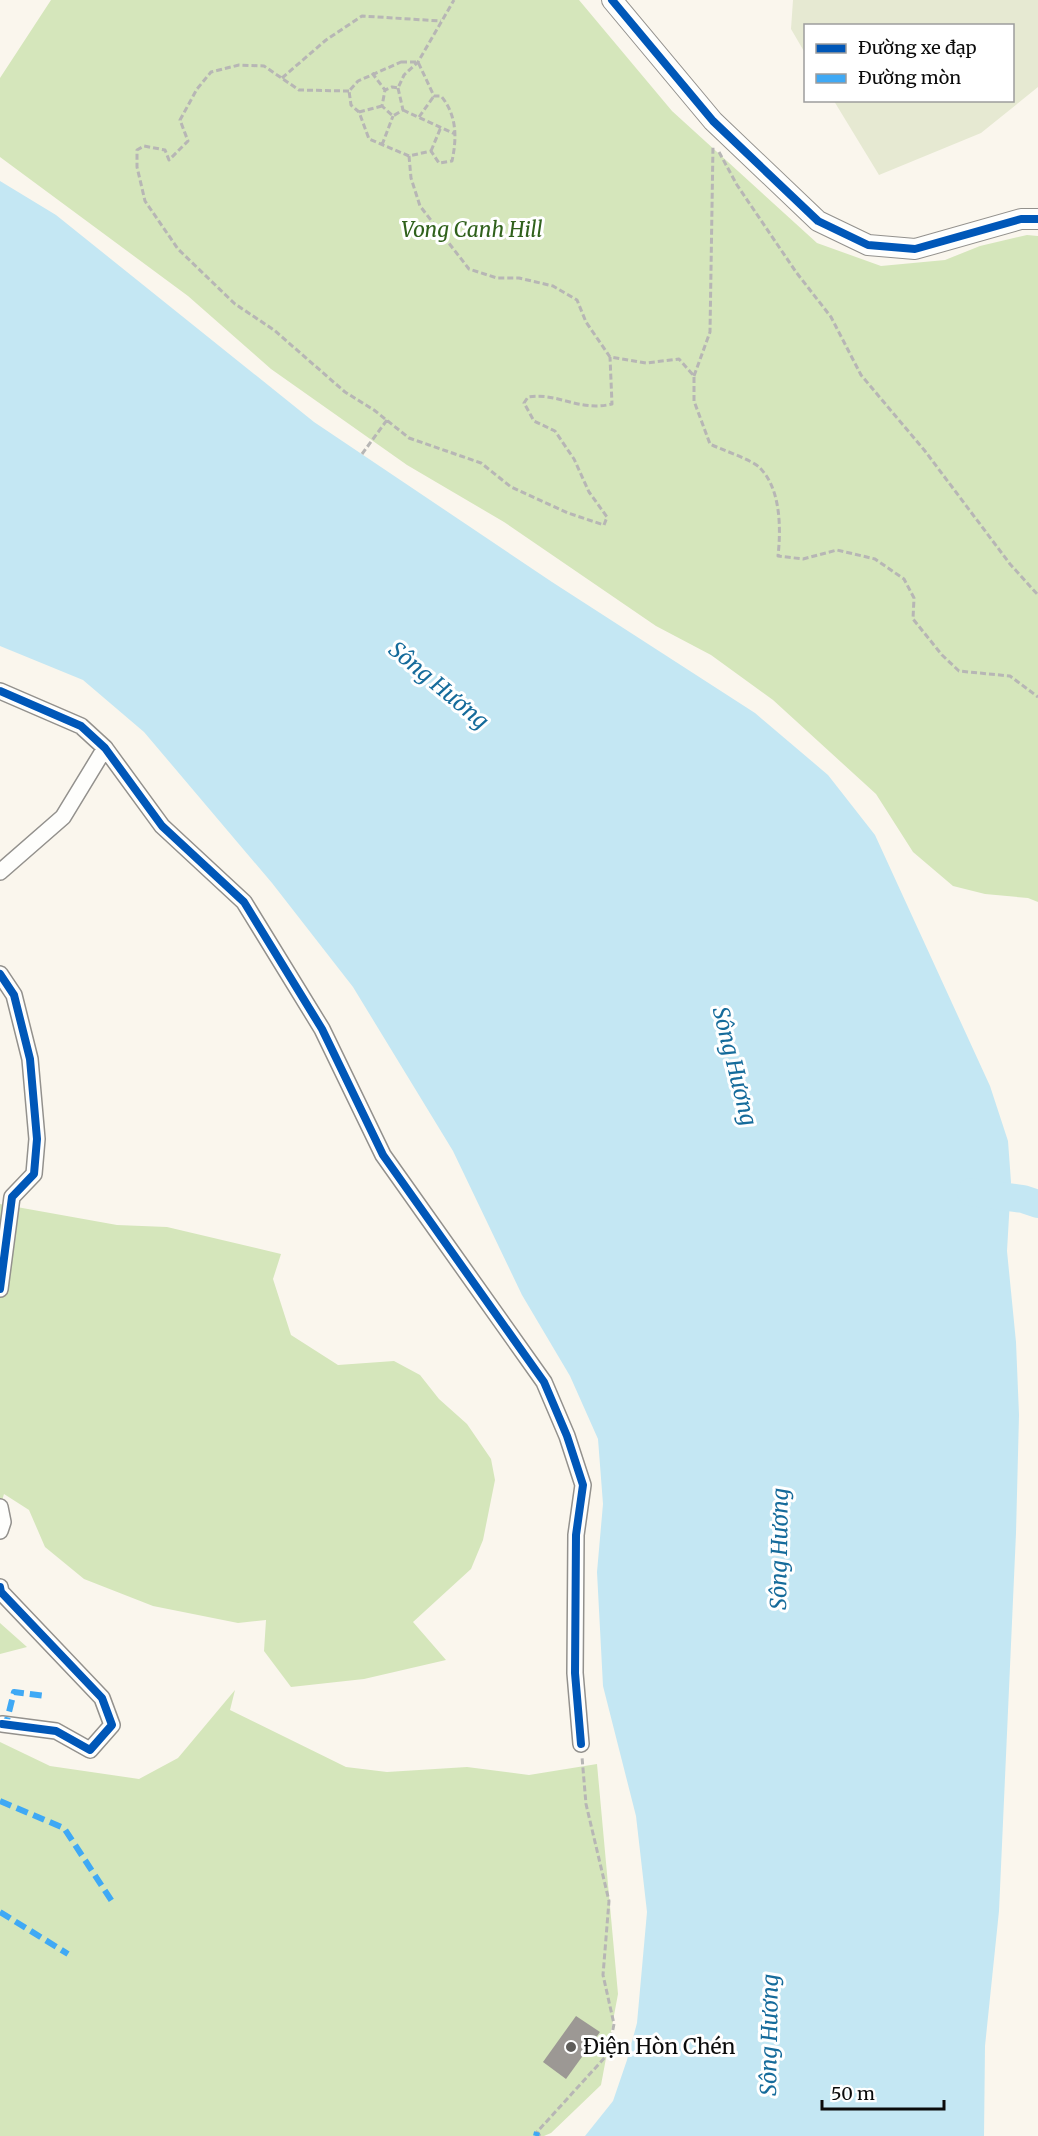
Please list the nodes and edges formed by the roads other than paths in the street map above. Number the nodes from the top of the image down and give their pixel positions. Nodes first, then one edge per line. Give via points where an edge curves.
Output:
1 (612, 0) edge
2 (1038, 219) edge
3 (0, 691) edge
4 (105, 748) junction
5 (0, 872) edge
6 (0, 974) edge
7 (0, 1289) edge
8 (0, 1506) edge
9 (0, 1531) edge
10 (0, 1587) edge
11 (2, 1724) dead end
12 (581, 1744) road end

1 - 2 street via 713,121 818,221 868,245 915,249 1021,219
3 - 4 street via 81,726
4 - 5 street via 63,817
4 - 12 street via 162,826 244,902 322,1029 383,1155 544,1382 583,1485 576,1535 575,1673
6 - 7 street via 14,995 30,1059 37,1139 34,1174 12,1197
8 - 9 street
10 - 11 street via 102,1698 112,1725 90,1750 56,1731

